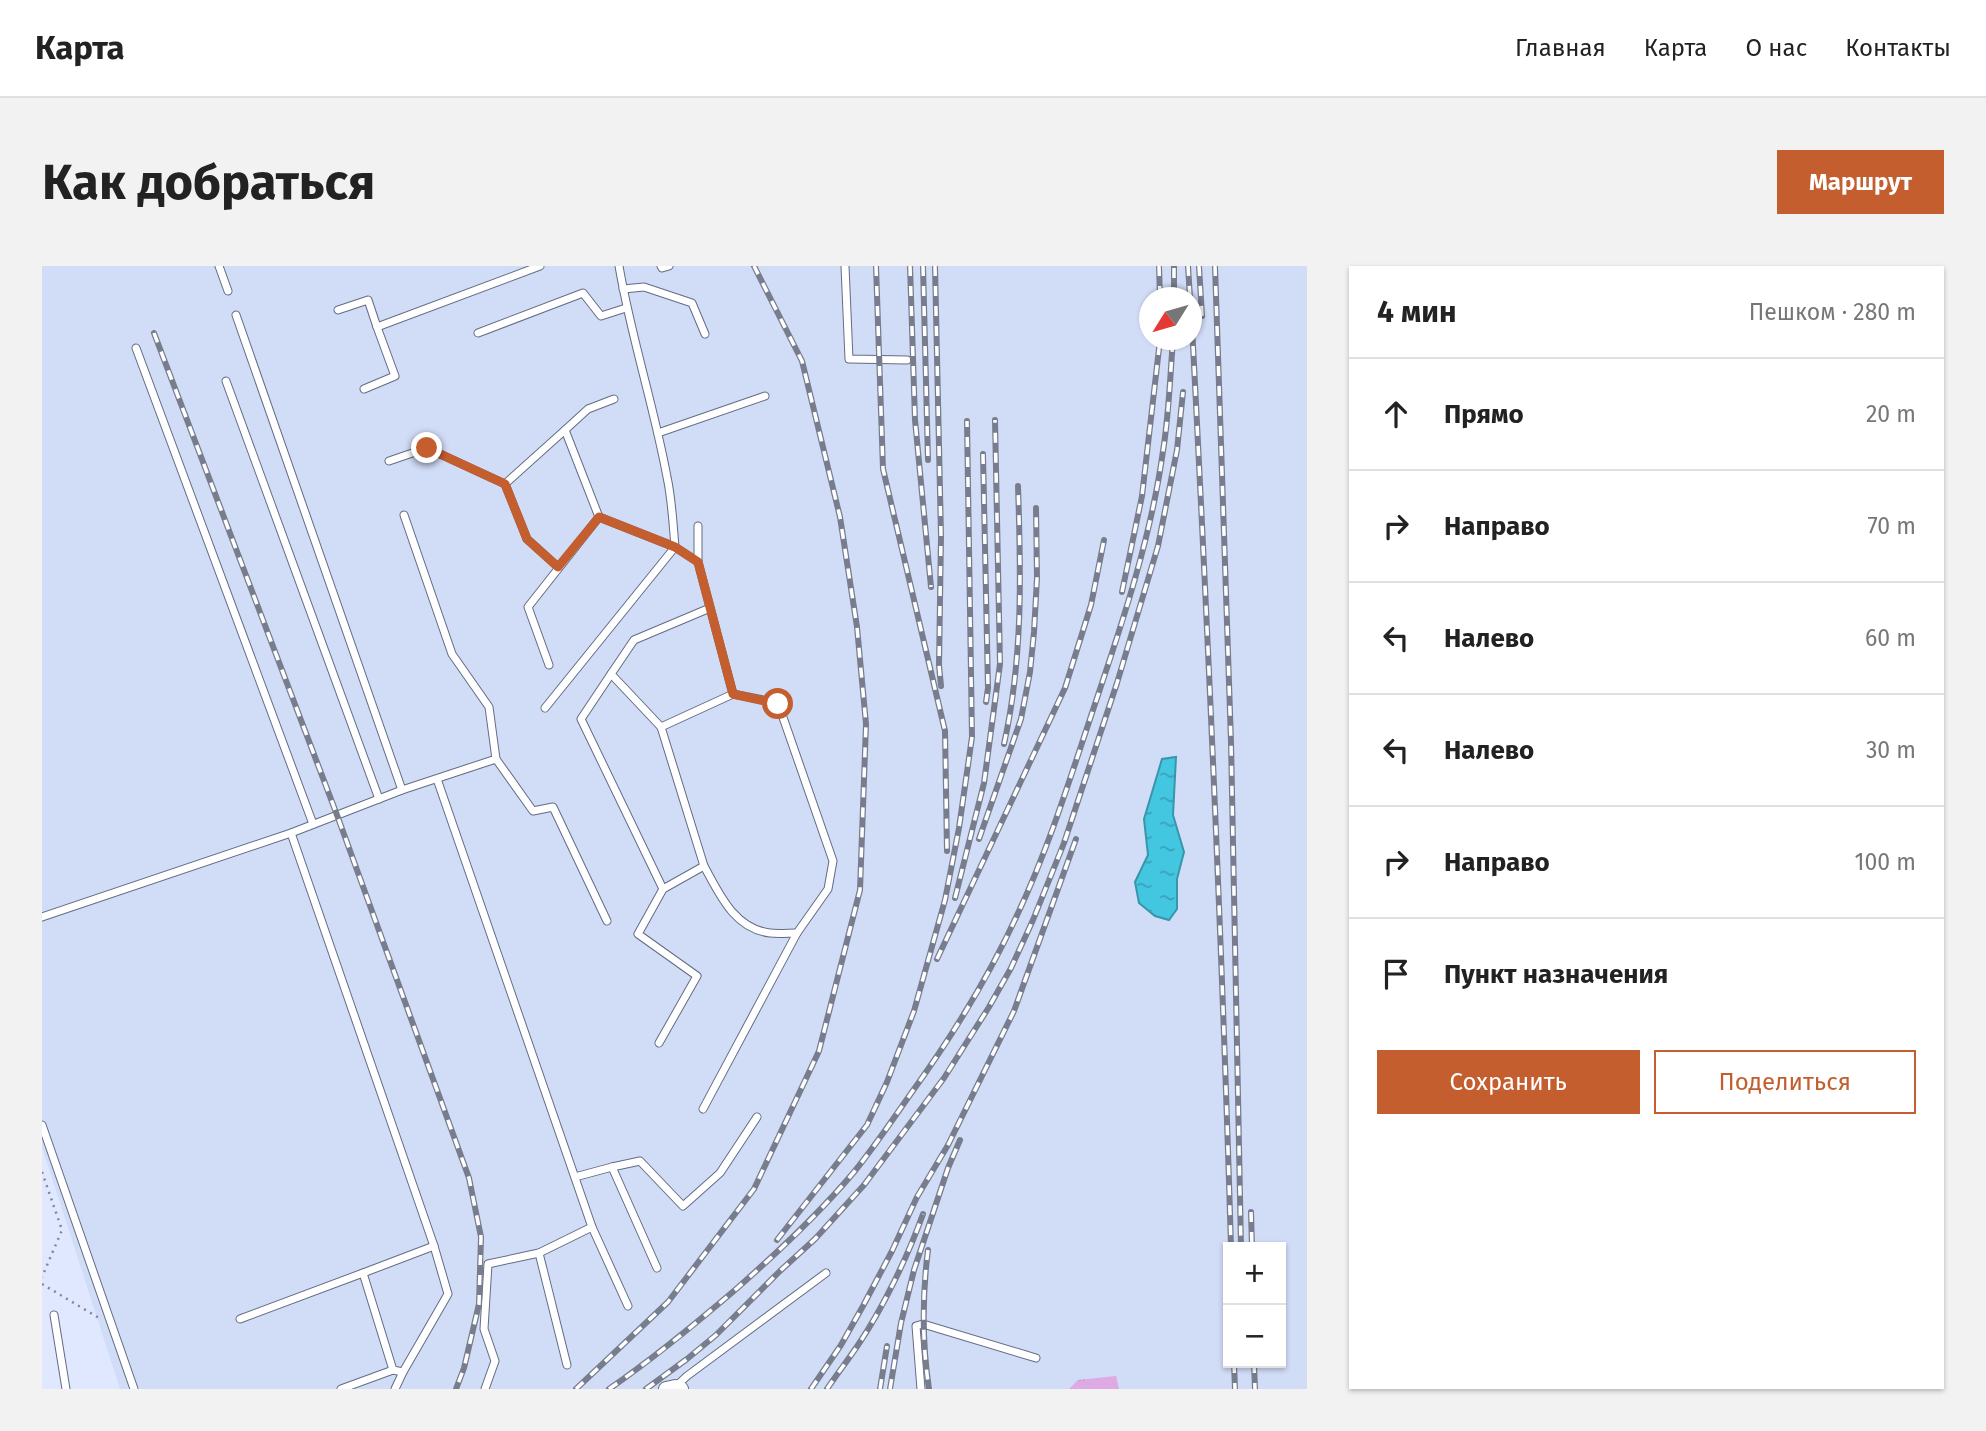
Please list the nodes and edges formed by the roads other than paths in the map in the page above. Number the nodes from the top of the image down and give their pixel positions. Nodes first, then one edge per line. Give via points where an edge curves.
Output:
1 (219, 266) edge
2 (540, 266) edge
3 (619, 266) edge
4 (661, 266) edge
5 (668, 266) edge
6 (845, 266) edge
7 (623, 289) junction
8 (228, 291) dead end
9 (626, 307) junction
10 (338, 310) dead end
11 (236, 315) dead end
12 (377, 327) junction
13 (478, 333) dead end
14 (705, 334) dead end
15 (136, 348) dead end
16 (907, 360) dead end
17 (226, 381) dead end
18 (364, 389) dead end
19 (765, 396) dead end
20 (614, 399) dead end
21 (565, 430) junction
22 (658, 433) junction
23 (389, 461) dead end
24 (505, 484) junction
25 (404, 514) dead end
26 (599, 517) junction
27 (698, 526) dead end
28 (675, 547) junction
29 (698, 562) junction
30 (558, 567) junction
31 (710, 608) junction
32 (549, 665) dead end
33 (611, 674) junction
34 (733, 694) junction
35 (545, 708) dead end
36 (661, 727) junction
37 (496, 759) junction
38 (437, 779) junction
39 (402, 790) junction
40 (379, 799) junction
41 (313, 824) junction
42 (291, 833) junction
43 (704, 866) junction
44 (663, 889) junction
45 (42, 917) edge
46 (607, 921) dead end
47 (797, 933) junction
48 (659, 1042) dead end
49 (703, 1108) dead end
50 (757, 1117) dead end
51 (42, 1125) edge
52 (612, 1167) junction
53 (575, 1177) junction
54 (592, 1227) junction
55 (434, 1246) junction
56 (539, 1253) junction
57 (657, 1268) dead end
58 (363, 1273) junction
59 (826, 1273) dead end
60 (628, 1306) dead end
61 (54, 1315) dead end
62 (240, 1319) dead end
63 (1036, 1358) dead end
64 (567, 1365) dead end
65 (393, 1370) junction
66 (403, 1372) junction
67 (674, 1388) edge
68 (66, 1389) edge
69 (134, 1389) edge
70 (341, 1389) edge
71 (395, 1389) edge
72 (485, 1389) edge
73 (921, 1389) edge

1 - 8 lane
2 - 12 lane
3 - 7 lane
4 - 5 lane
6 - 16 lane via 849,359
7 - 9 lane
7 - 14 lane via 644,287 692,303
9 - 13 lane via 601,316 583,293
9 - 22 lane
10 - 12 lane via 368,300
11 - 39 lane
12 - 18 lane via 395,376
15 - 41 lane
17 - 40 lane
19 - 22 lane
20 - 21 lane via 588,409
21 - 24 lane
21 - 26 lane
22 - 28 lane
23 - 24 lane via 427,448
24 - 30 lane via 527,539
25 - 37 lane via 452,654 489,707
26 - 28 lane
26 - 30 lane
27 - 29 lane
28 - 29 lane
28 - 35 lane
29 - 31 lane
30 - 32 lane via 528,607
31 - 33 lane via 634,640
31 - 34 lane
33 - 36 lane
33 - 44 lane via 581,719
34 - 36 lane
34 - 47 lane via 778,704 832,861 828,888
36 - 43 lane
37 - 38 lane
37 - 46 lane via 533,811 553,807
38 - 39 lane
38 - 53 lane
39 - 40 lane
40 - 41 lane
41 - 42 lane
42 - 45 lane
42 - 55 lane
43 - 44 lane
43 - 47 lane via 724,902 743,923 768,933
44 - 48 lane via 638,934 697,976
47 - 49 lane
50 - 52 lane via 720,1173 683,1206 640,1161
51 - 69 lane
52 - 53 lane
52 - 57 lane
53 - 54 lane
54 - 56 lane
54 - 60 lane
55 - 58 lane
55 - 66 lane via 448,1294
56 - 64 lane
56 - 72 lane via 488,1264 484,1329 495,1361
58 - 62 lane
58 - 65 lane
59 - 67 lane
61 - 68 lane
63 - 73 lane via 923,1324 916,1326
65 - 66 lane
65 - 70 lane
66 - 71 lane

